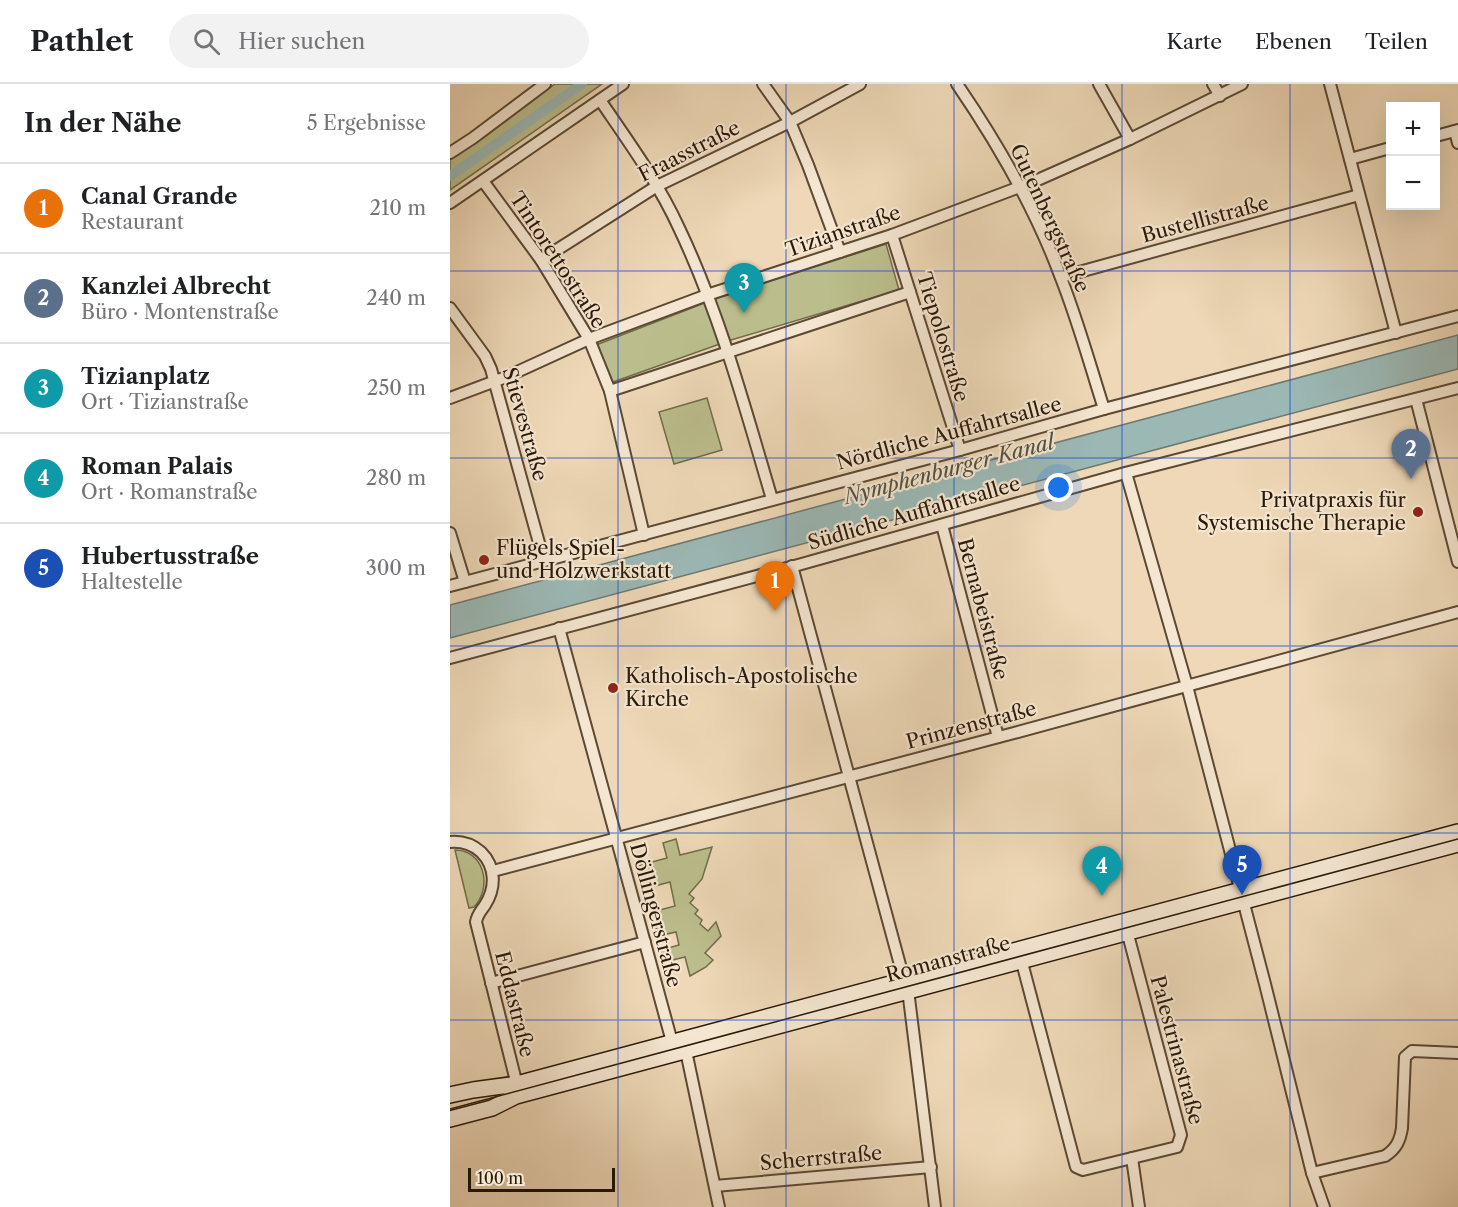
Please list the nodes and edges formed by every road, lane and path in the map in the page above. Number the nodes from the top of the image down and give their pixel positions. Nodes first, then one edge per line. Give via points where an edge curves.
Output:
1 (544, 84) edge
2 (622, 84) edge
3 (764, 84) edge
4 (860, 84) edge
5 (957, 84) edge
6 (1099, 84) edge
7 (1213, 84) edge
8 (1242, 84) edge
9 (1330, 84) edge
10 (1220, 96) junction
11 (600, 100) junction
12 (790, 122) junction
13 (1456, 130) edge
14 (1440, 135) edge
15 (1130, 139) junction
16 (1458, 143) edge
17 (1386, 149) edge
18 (450, 153) edge
19 (1350, 159) junction
20 (483, 181) junction
21 (657, 186) junction
22 (1020, 186) junction
23 (1359, 195) junction
24 (450, 203) edge
25 (892, 235) junction
26 (840, 252) junction
27 (541, 260) junction
28 (1061, 277) junction
29 (910, 291) junction
30 (707, 295) junction
31 (450, 308) edge
32 (1458, 316) edge
33 (1396, 333) junction
34 (589, 339) junction
35 (726, 351) junction
36 (495, 381) junction
37 (1458, 388) edge
38 (610, 391) junction
39 (450, 398) edge
40 (1416, 399) junction
41 (1104, 409) junction
42 (960, 450) junction
43 (1126, 473) junction
44 (772, 500) junction
45 (942, 525) junction
46 (450, 532) edge
47 (645, 535) junction
48 (544, 561) junction
49 (1458, 562) edge
50 (792, 566) junction
51 (465, 582) junction
52 (450, 586) edge
53 (1458, 612) edge
54 (559, 628) junction
55 (450, 658) edge
56 (1186, 686) junction
57 (998, 737) junction
58 (848, 776) junction
59 (1458, 832) edge
60 (616, 838) junction
61 (450, 842) edge
62 (1458, 844) edge
63 (493, 871) junction
64 (1242, 896) junction
65 (1126, 927) junction
66 (645, 942) junction
67 (1020, 955) junction
68 (491, 983) junction
69 (906, 986) junction
70 (672, 1042) junction
71 (686, 1051) junction
72 (1458, 1053) edge
73 (518, 1090) junction
74 (450, 1095) edge
75 (450, 1119) edge
76 (1132, 1158) junction
77 (931, 1167) junction
78 (1312, 1173) junction
79 (715, 1186) junction
80 (719, 1207) edge
81 (935, 1207) edge
82 (1139, 1207) edge
83 (1324, 1207) edge

1 - 18 street
2 - 11 street
3 - 12 street
4 - 12 street, Fraasstraße
5 - 22 street, Gutenbergstraße
6 - 15 street
7 - 10 street
8 - 10 street, Tizianstraße
9 - 19 street
10 - 15 street, Tizianstraße
11 - 20 street
11 - 21 street
12 - 21 street, Fraasstraße
12 - 26 street
13 - 14 street
13 - 16 street
15 - 22 street, Tizianstraße
17 - 19 street
19 - 23 street
20 - 24 street
20 - 27 street, Tintorettostraße
21 - 27 street, Fraasstraße
21 - 30 street
22 - 25 street, Tizianstraße
22 - 28 street, Gutenbergstraße
23 - 28 street, Bustellistraße
23 - 33 street
25 - 26 street, Tizianstraße
25 - 29 street, Tiepolostraße
26 - 30 street, Tizianstraße
27 - 34 street, Tintorettostraße
28 - 41 street, Gutenbergstraße
29 - 35 street
29 - 42 street, Tiepolostraße
30 - 34 street, Tizianstraße
30 - 35 street
31 - 36 street, Stievestraße via 485,356
32 - 33 street, Nördliche Auffahrtsallee
33 - 41 street, Nördliche Auffahrtsallee
34 - 36 street, Tizianstraße
34 - 38 street, Tintorettostraße
35 - 38 street
35 - 44 street
36 - 39 street, Tizianstraße
36 - 48 street, Stievestraße
37 - 40 street, Südliche Auffahrtsallee
38 - 47 street, Tintorettostraße
40 - 43 street, Südliche Auffahrtsallee
40 - 49 street
41 - 42 street, Nördliche Auffahrtsallee
42 - 44 street, Nördliche Auffahrtsallee
43 - 45 street, Südliche Auffahrtsallee
43 - 56 street
44 - 47 street, Nördliche Auffahrtsallee
45 - 50 street, Südliche Auffahrtsallee
45 - 57 street, Bernabeistraße
46 - 51 street
47 - 48 street, Nördliche Auffahrtsallee
48 - 51 street, Nördliche Auffahrtsallee
50 - 54 street, Südliche Auffahrtsallee
50 - 58 street
51 - 52 street, Nördliche Auffahrtsallee
53 - 56 street, Prinzenstraße
54 - 55 street, Südliche Auffahrtsallee
54 - 60 street, Döllingerstraße
56 - 57 street, Prinzenstraße
56 - 64 street
57 - 58 street, Prinzenstraße
58 - 60 street, Prinzenstraße
58 - 69 street
59 - 64 main road, Romanstraße
60 - 63 street, Prinzenstraße
60 - 66 street, Döllingerstraße
61 - 63 street via 472,845
62 - 64 main road, Romanstraße
63 - 68 street, Eddastraße via 490,897 476,917
64 - 65 main road, Romanstraße
64 - 78 street
65 - 67 main road, Romanstraße
65 - 76 street, Palestrinastraße via 1182,1135 1177,1147
66 - 68 street
66 - 70 street, Döllingerstraße
67 - 69 main road, Romanstraße
67 - 76 street, Palestrinastraße via 1074,1165 1083,1170
68 - 73 street, Eddastraße
69 - 70 main road, Romanstraße
69 - 71 main road, Romanstraße
69 - 77 street
70 - 71 street
70 - 73 main road, Romanstraße
71 - 73 main road, Romanstraße
71 - 79 street
72 - 78 street via 1412,1051 1405,1057 1402,1128 1392,1151
73 - 74 main road, Romanstraße via 473,1090
73 - 75 main road, Romanstraße via 492,1108
76 - 82 street
77 - 79 street, Scherrstraße
77 - 81 street
78 - 83 street
79 - 80 street

